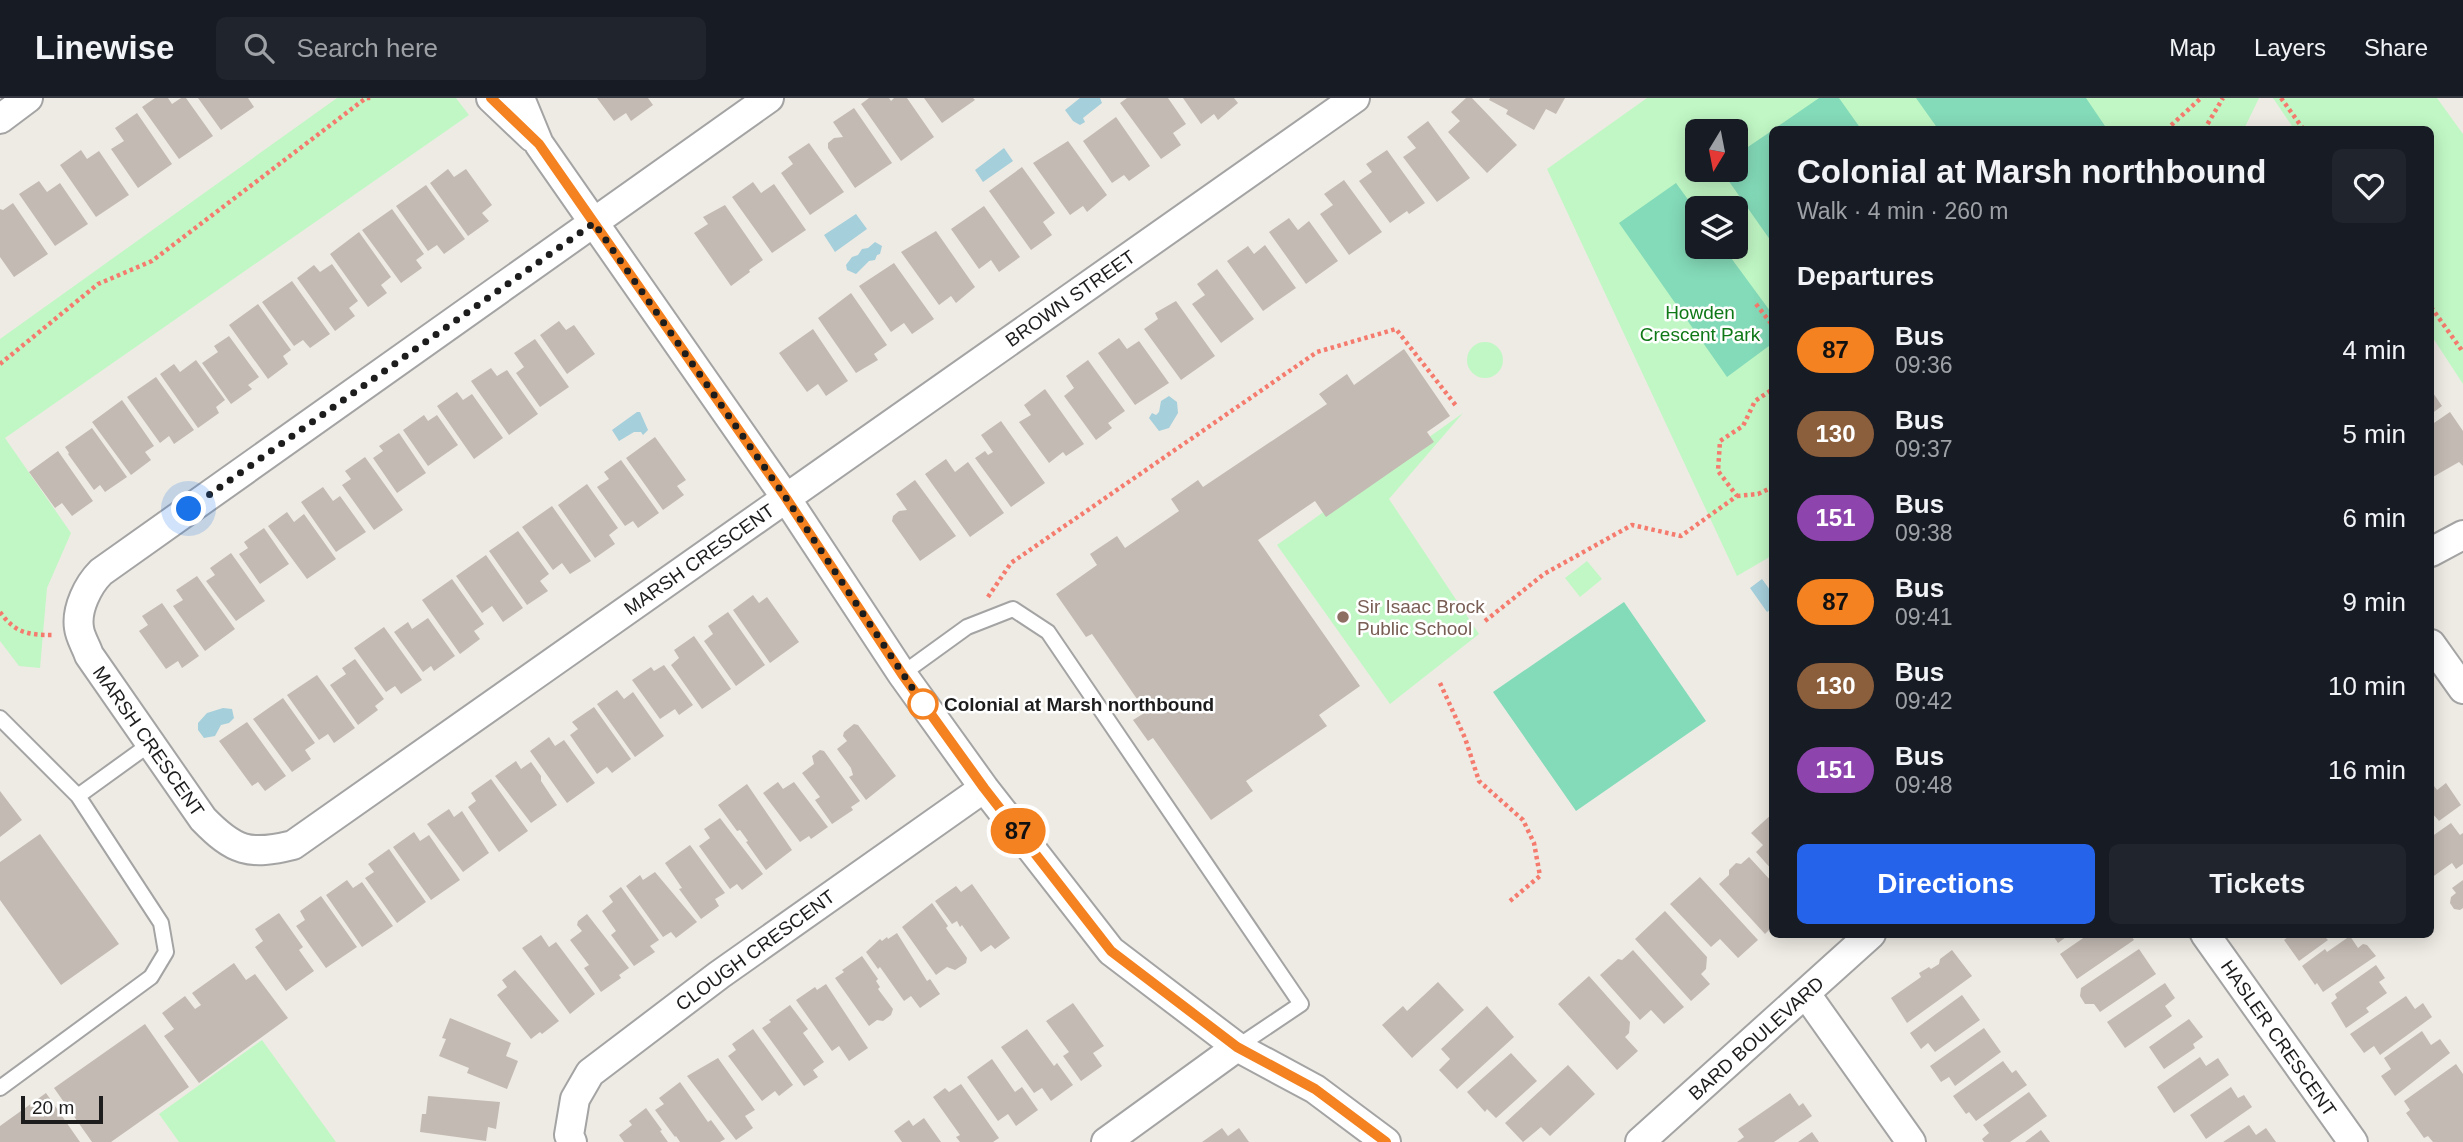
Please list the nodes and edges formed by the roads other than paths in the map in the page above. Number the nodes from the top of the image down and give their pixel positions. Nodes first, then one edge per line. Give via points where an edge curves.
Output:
1 (29, 98) edge
2 (491, 98) edge
3 (520, 98) edge
4 (769, 98) edge
5 (1355, 98) edge
6 (0, 119) edge
7 (539, 144) junction
8 (594, 223) junction
9 (786, 498) junction
10 (2463, 535) edge
11 (2434, 550) edge
12 (2434, 648) edge
13 (902, 674) junction
14 (2463, 689) edge
15 (0, 718) edge
16 (150, 744) junction
17 (984, 788) junction
18 (78, 796) junction
19 (1867, 938) edge
20 (2208, 938) edge
21 (1805, 994) junction
22 (1237, 1047) junction
23 (0, 1088) edge
24 (572, 1142) edge
25 (1106, 1142) edge
26 (1386, 1142) edge
27 (1640, 1142) edge
28 (1911, 1142) edge
29 (2353, 1142) edge

1 - 6 street
2 - 7 street
3 - 7 street
4 - 8 street, MARSH CRESCENT
5 - 9 street, BROWN STREET
7 - 8 street
8 - 9 street
8 - 16 street, MARSH CRESCENT via 91,582 78,626 89,655
9 - 13 street
9 - 16 street, MARSH CRESCENT via 293,845 268,851 244,849 223,840
10 - 11 street
12 - 14 street
13 - 17 street
13 - 22 lane via 967,627 1013,609 1048,632 1301,1004
15 - 18 lane
16 - 18 lane
17 - 22 street via 1111,951
17 - 24 street, CLOUGH CRESCENT via 719,975 590,1073 575,1099
18 - 23 lane via 161,923 166,952 151,978
19 - 21 street, BARD BOULEVARD
20 - 29 street, HASLER CRESCENT
21 - 27 street, BARD BOULEVARD
21 - 28 street
22 - 25 street
22 - 26 street via 1315,1089

